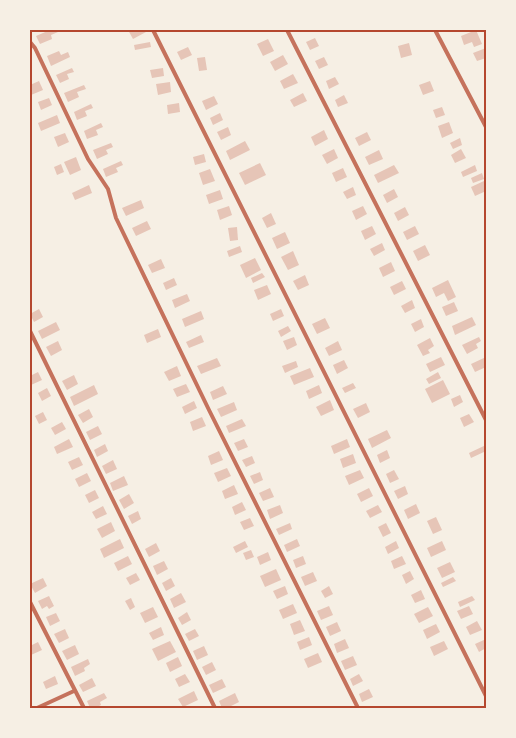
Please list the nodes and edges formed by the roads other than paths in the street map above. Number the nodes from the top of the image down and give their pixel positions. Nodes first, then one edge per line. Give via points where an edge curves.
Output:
1 (153, 30) edge
2 (287, 30) edge
3 (435, 30) edge
4 (30, 42) edge
5 (486, 127) edge
6 (30, 332) edge
7 (486, 420) edge
8 (30, 602) edge
9 (74, 691) junction
10 (486, 696) edge
11 (38, 708) edge
12 (84, 708) edge
13 (215, 708) edge
14 (358, 708) edge

1 - 10 street
2 - 7 street
3 - 5 street
4 - 14 street via 88,159 108,189 120,227
6 - 13 street
8 - 9 street
9 - 11 street
9 - 12 street

